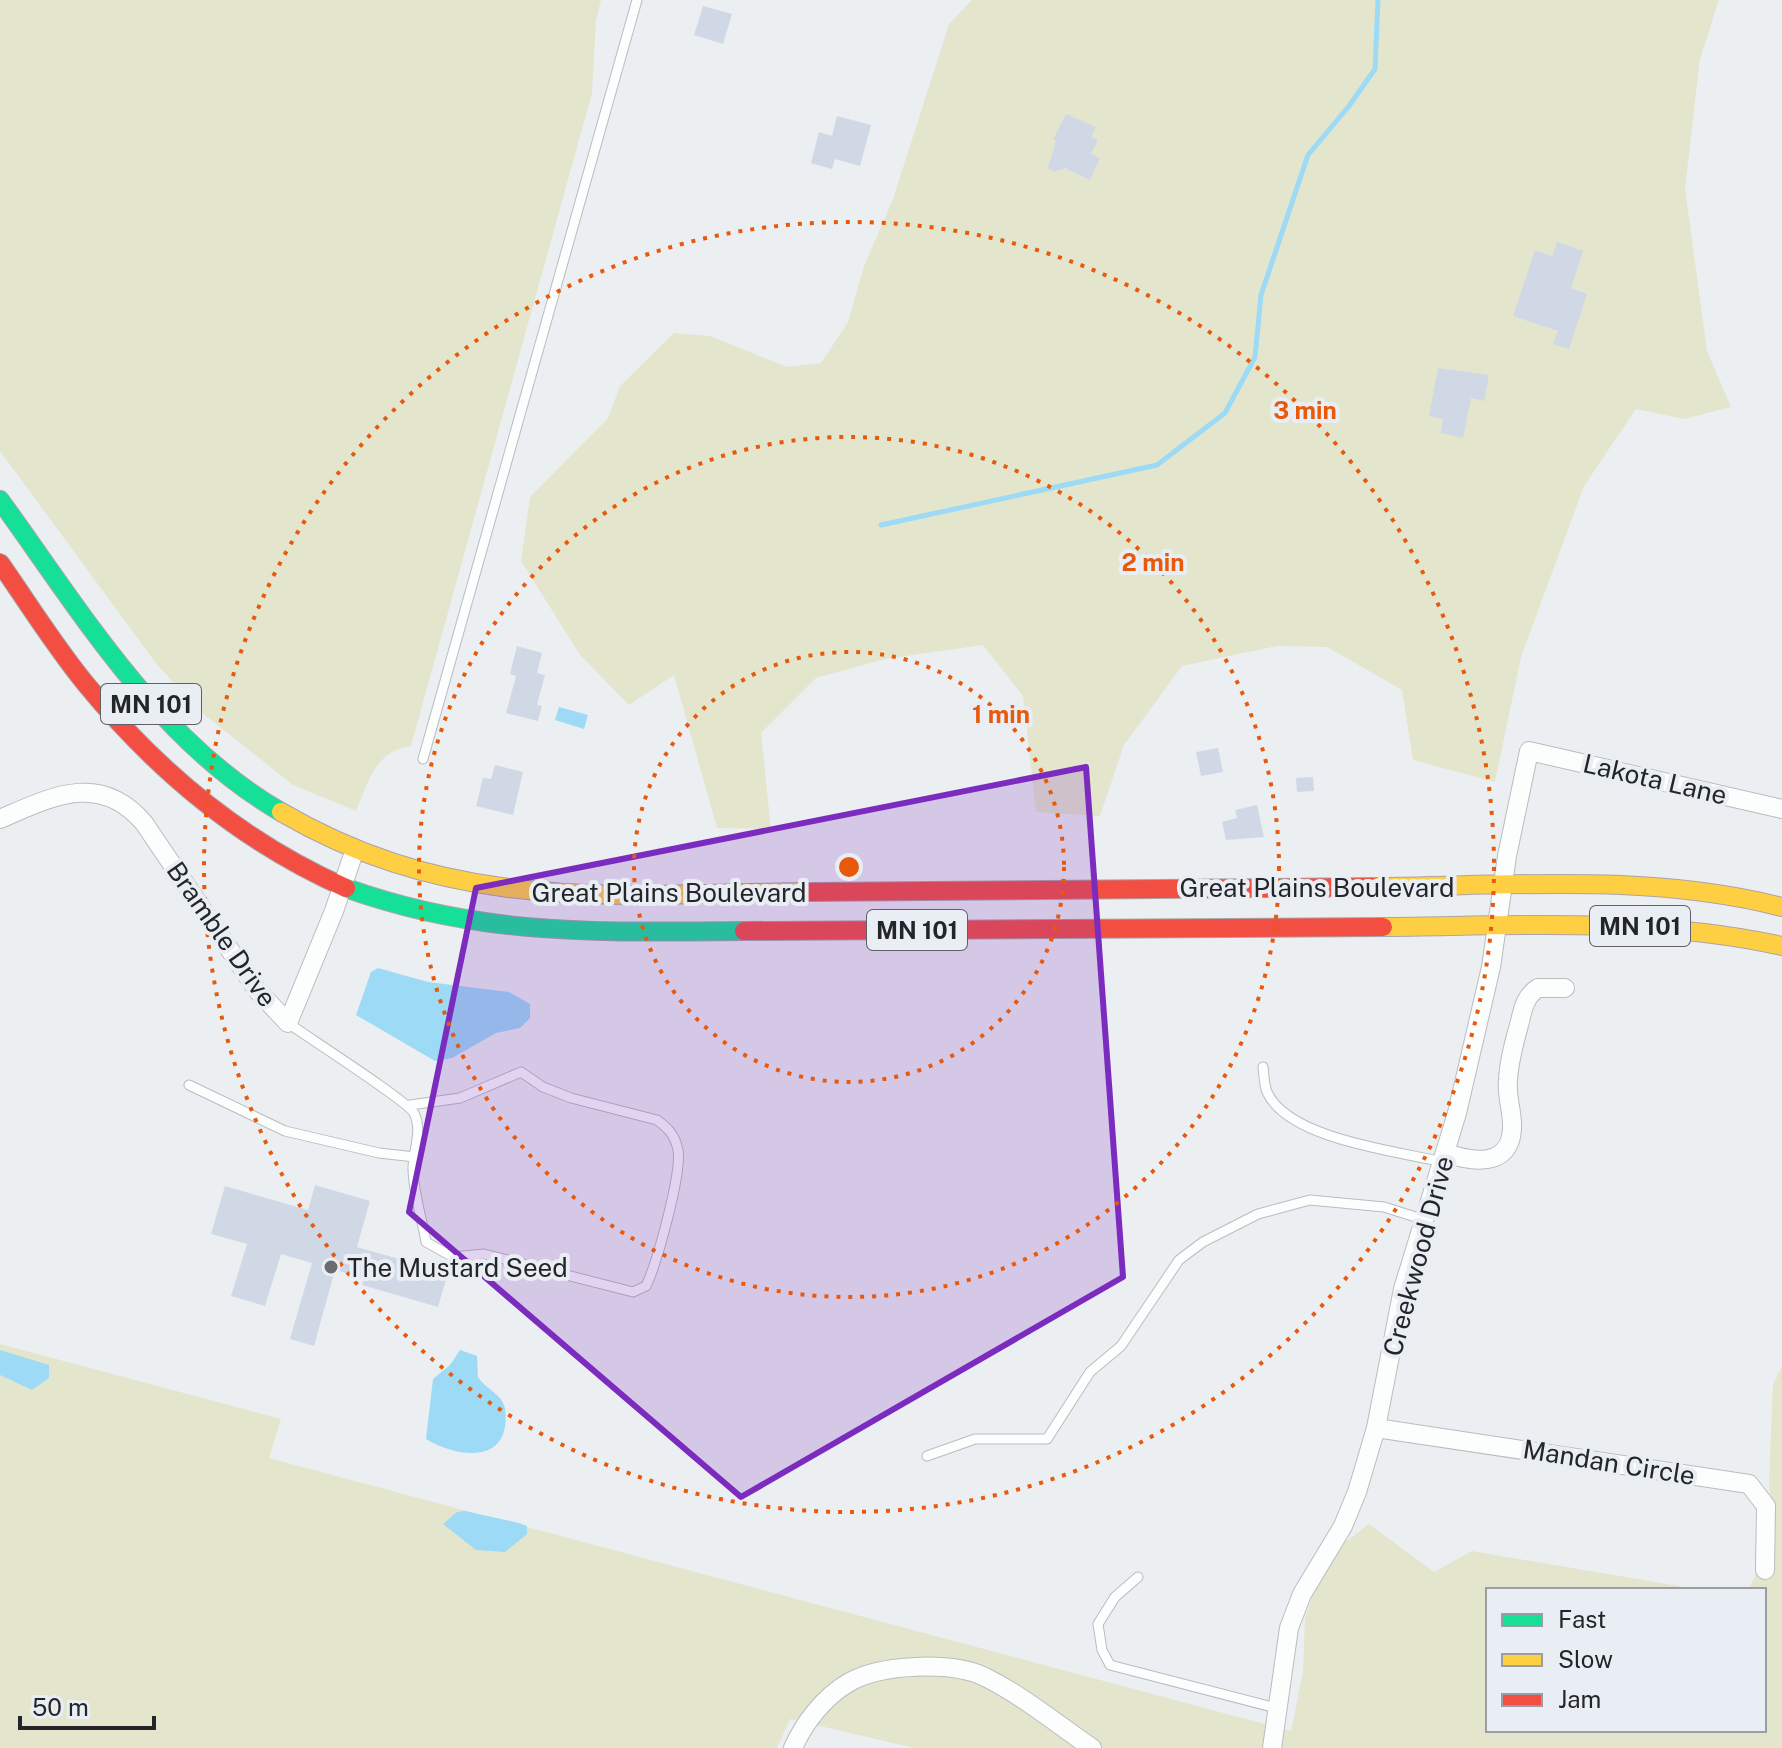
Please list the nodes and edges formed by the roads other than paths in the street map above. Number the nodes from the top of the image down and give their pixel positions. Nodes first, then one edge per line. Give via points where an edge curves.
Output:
1 (637, 0) edge
2 (0, 500) edge
3 (0, 563) edge
4 (1529, 751) joint
5 (423, 759) dead end
6 (1782, 809) edge
7 (0, 819) edge
8 (354, 852) junction
9 (1503, 884) junction
10 (342, 889) junction
11 (1782, 907) edge
12 (1497, 927) junction
13 (1782, 946) edge
14 (1565, 988) dead end
15 (288, 1023) junction
16 (1263, 1067) dead end
17 (189, 1085) dead end
18 (410, 1105) junction
19 (415, 1157) junction
20 (1444, 1158) junction
21 (1425, 1220) junction
22 (1376, 1428) junction
23 (927, 1456) dead end
24 (1765, 1570) dead end
25 (1138, 1577) dead end
26 (1276, 1708) junction
27 (793, 1748) edge
28 (1092, 1748) edge
29 (1272, 1748) edge

1 - 5 lane
2 - 8 main road, Great Plains Boulevard / MN 101 via 125,675 180,735 248,793
3 - 10 main road, Great Plains Boulevard / MN 101 via 82,679 167,773 251,840
4 - 6 street, Lakota Lane
4 - 9 street, Creekwood Drive
7 - 15 street, Bramble Drive via 71,791 99,795 128,808 150,831 257,990
8 - 9 main road, Great Plains Boulevard / MN 101 via 453,882 555,894
8 - 10 street, Bramble Drive
9 - 11 main road, Great Plains Boulevard / MN 101 via 1647,885
9 - 12 street, Creekwood Drive
10 - 12 main road, Great Plains Boulevard / MN 101 via 449,919 557,930
10 - 15 street, Bramble Drive
12 - 13 main road, Great Plains Boulevard / MN 101 via 1675,927
12 - 20 street, Creekwood Drive
14 - 20 street via 1542,987 1525,1001 1509,1067 1512,1131 1505,1149 1485,1161
15 - 18 lane
16 - 20 lane via 1266,1091 1283,1113 1317,1130
17 - 19 lane via 285,1131
18 - 19 lane via 418,1129
18 - 19 lane via 460,1098 521,1072 571,1098 657,1120 669,1128 679,1153 646,1286 633,1292 484,1254 441,1253 426,1242
20 - 21 street, Creekwood Drive
21 - 22 street, Creekwood Drive via 1403,1289
21 - 23 lane via 1384,1207 1310,1200 1258,1214 1179,1260 1121,1346 1090,1372 1047,1439 975,1439
22 - 24 street, Mandan Circle via 1749,1484 1766,1506
22 - 26 street, Creekwood Drive via 1343,1526 1302,1594 1289,1628
25 - 26 lane via 1115,1597 1098,1624 1110,1665
26 - 29 street, Creekwood Drive
27 - 28 street via 801,1730 849,1682 899,1668 946,1666 982,1676

